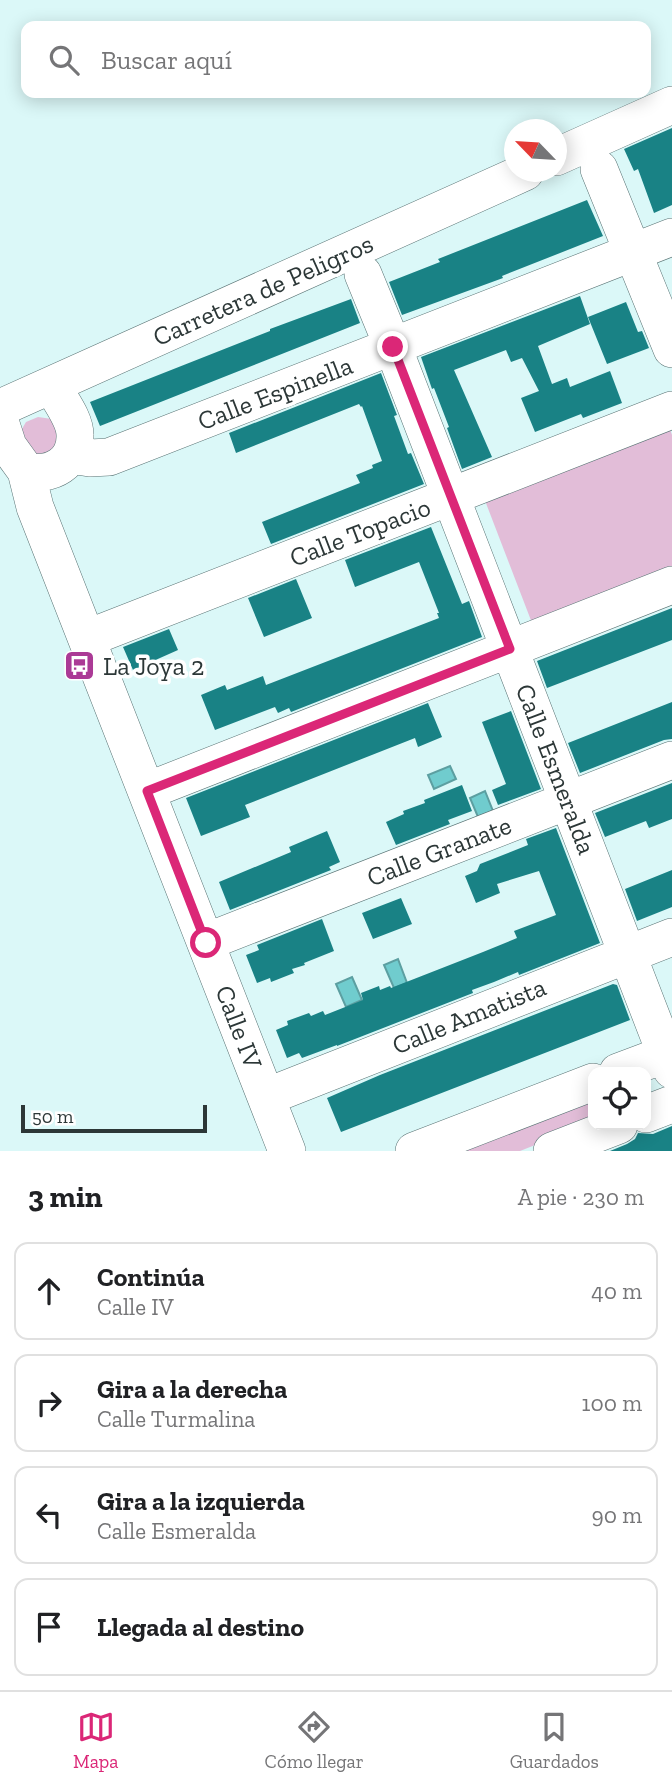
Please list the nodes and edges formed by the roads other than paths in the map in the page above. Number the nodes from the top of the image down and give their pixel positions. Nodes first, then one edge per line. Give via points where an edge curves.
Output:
1 (672, 105) edge
2 (567, 152) edge
3 (599, 169) dead end
4 (504, 181) edge
5 (672, 237) edge
6 (634, 252) junction
7 (362, 274) dead end
8 (393, 347) junction
9 (672, 349) edge
10 (52, 385) junction
11 (0, 408) edge
12 (672, 410) edge
13 (0, 421) edge
14 (71, 454) junction
15 (26, 471) junction
16 (451, 496) junction
17 (672, 585) edge
18 (88, 638) junction
19 (510, 649) junction
20 (672, 760) edge
21 (147, 791) junction
22 (569, 801) junction
23 (672, 937) edge
24 (206, 943) junction
25 (628, 954) junction
26 (669, 1062) edge
27 (644, 1067) edge
28 (588, 1084) edge
29 (266, 1097) junction
30 (672, 1104) edge
31 (651, 1112) edge
32 (606, 1130) edge
33 (287, 1151) edge
34 (414, 1151) edge
35 (552, 1151) edge

1 - 2 street
3 - 6 street
4 - 10 street, Carretera de Peligros
5 - 6 street, Calle Espinella
6 - 8 street, Calle Espinella
6 - 9 street
7 - 8 street, Calle Esmeralda
8 - 14 street, Calle Espinella via 110,457
8 - 16 street, Calle Esmeralda
10 - 11 street, Carretera de Peligros
10 - 14 street via 71,420 75,436
12 - 16 street, Calle Topacio
13 - 15 street, Calle IV via 8,446
14 - 15 street via 54,471
15 - 18 street, Calle IV via 35,507
16 - 18 street, Calle Topacio
16 - 19 street, Calle Esmeralda
17 - 19 street
18 - 21 street, Calle IV
19 - 21 street
19 - 22 street, Calle Esmeralda
20 - 22 street, Calle Granate
21 - 24 street, Calle IV
22 - 24 street, Calle Granate
22 - 25 street, Calle Esmeralda
23 - 25 street, Calle Amatista
24 - 29 street, Calle IV
25 - 26 street, Calle Esmeralda
25 - 29 street, Calle Amatista
26 - 27 street
28 - 34 street
29 - 33 street, Calle IV
30 - 31 street
32 - 35 street

